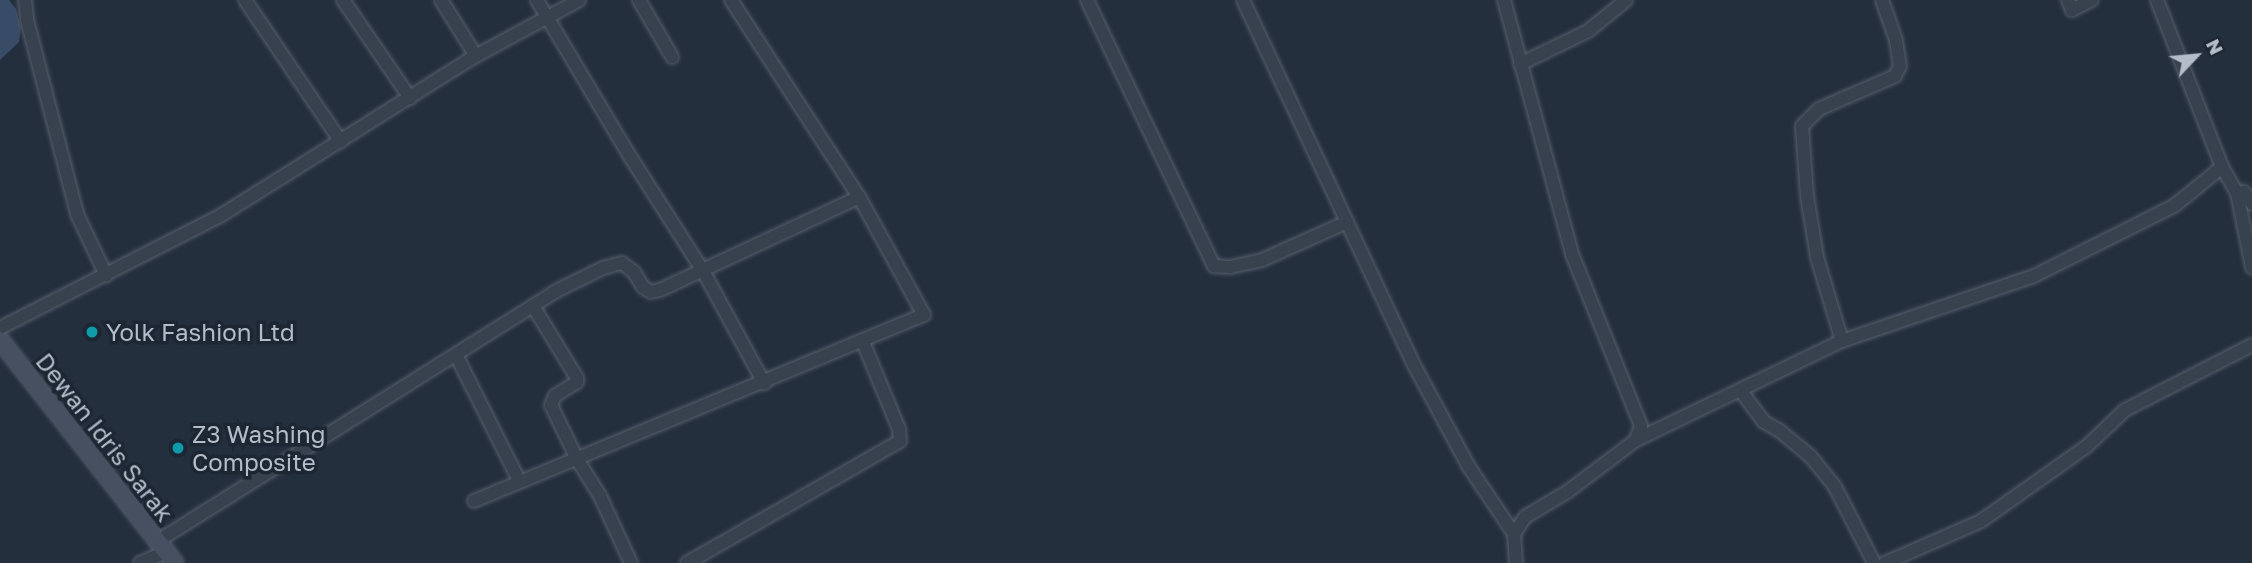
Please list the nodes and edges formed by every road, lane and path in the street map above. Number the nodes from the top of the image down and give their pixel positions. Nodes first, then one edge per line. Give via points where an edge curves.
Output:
1 (25, 0) edge
2 (245, 0) edge
3 (343, 0) edge
4 (441, 0) edge
5 (537, 0) edge
6 (579, 0) edge
7 (639, 0) edge
8 (731, 0) edge
9 (1087, 0) edge
10 (1243, 0) edge
11 (1504, 0) edge
12 (1626, 0) edge
13 (1882, 0) edge
14 (2067, 0) edge
15 (2092, 0) edge
16 (2157, 0) edge
17 (548, 16) junction
18 (476, 56) junction
19 (672, 57) dead end
20 (1520, 64) junction
21 (410, 98) junction
22 (341, 142) junction
23 (2222, 167) junction
24 (2237, 193) junction
25 (859, 197) junction
26 (2252, 204) edge
27 (1347, 222) junction
28 (2252, 267) edge
29 (703, 271) junction
30 (106, 275) junction
31 (533, 306) junction
32 (0, 328) edge
33 (0, 340) edge
34 (1843, 341) junction
35 (863, 342) junction
36 (2252, 345) edge
37 (456, 355) junction
38 (764, 383) junction
39 (1740, 390) junction
40 (1636, 440) junction
41 (577, 459) junction
42 (520, 482) junction
43 (474, 501) dead end
44 (1514, 534) junction
45 (166, 552) edge
46 (140, 563) edge
47 (631, 563) edge
48 (687, 563) edge
49 (1516, 563) edge
50 (1874, 563) edge
51 (1885, 563) edge

1 - 30 street via 77,214
2 - 22 street
3 - 21 street
4 - 18 street
5 - 17 street
6 - 17 street
7 - 19 street
8 - 25 street
9 - 27 street via 1214,266 1230,268 1262,260
10 - 27 street
11 - 20 street
12 - 20 street via 1588,31
13 - 34 street via 1896,40 1900,66 1895,76 1819,109 1802,126 1817,257
14 - 15 street via 2072,10
16 - 23 street
17 - 18 street
17 - 29 street
18 - 21 street
20 - 40 street via 1572,254 1641,426
21 - 22 street
22 - 30 street via 220,216
23 - 24 street
23 - 34 street via 2174,206 2034,276
24 - 26 street via 2244,192
24 - 28 street
25 - 29 street
25 - 35 street via 924,312 920,318
27 - 44 street via 1414,365 1469,467
29 - 31 street via 651,292 628,267 612,264
29 - 38 street
30 - 32 street
31 - 37 street
31 - 41 street via 577,378 551,405
33 - 45 main road, Dewan Idris Sarak
34 - 39 street
35 - 38 street
35 - 48 street via 900,441
36 - 51 street via 2125,410 2086,447 1981,521
37 - 42 street
37 - 45 street
38 - 41 street
39 - 40 street
39 - 50 street via 1764,422 1811,457 1827,477
40 - 44 street via 1525,517
41 - 42 street
41 - 47 street
42 - 43 street
44 - 49 street
45 - 46 street

